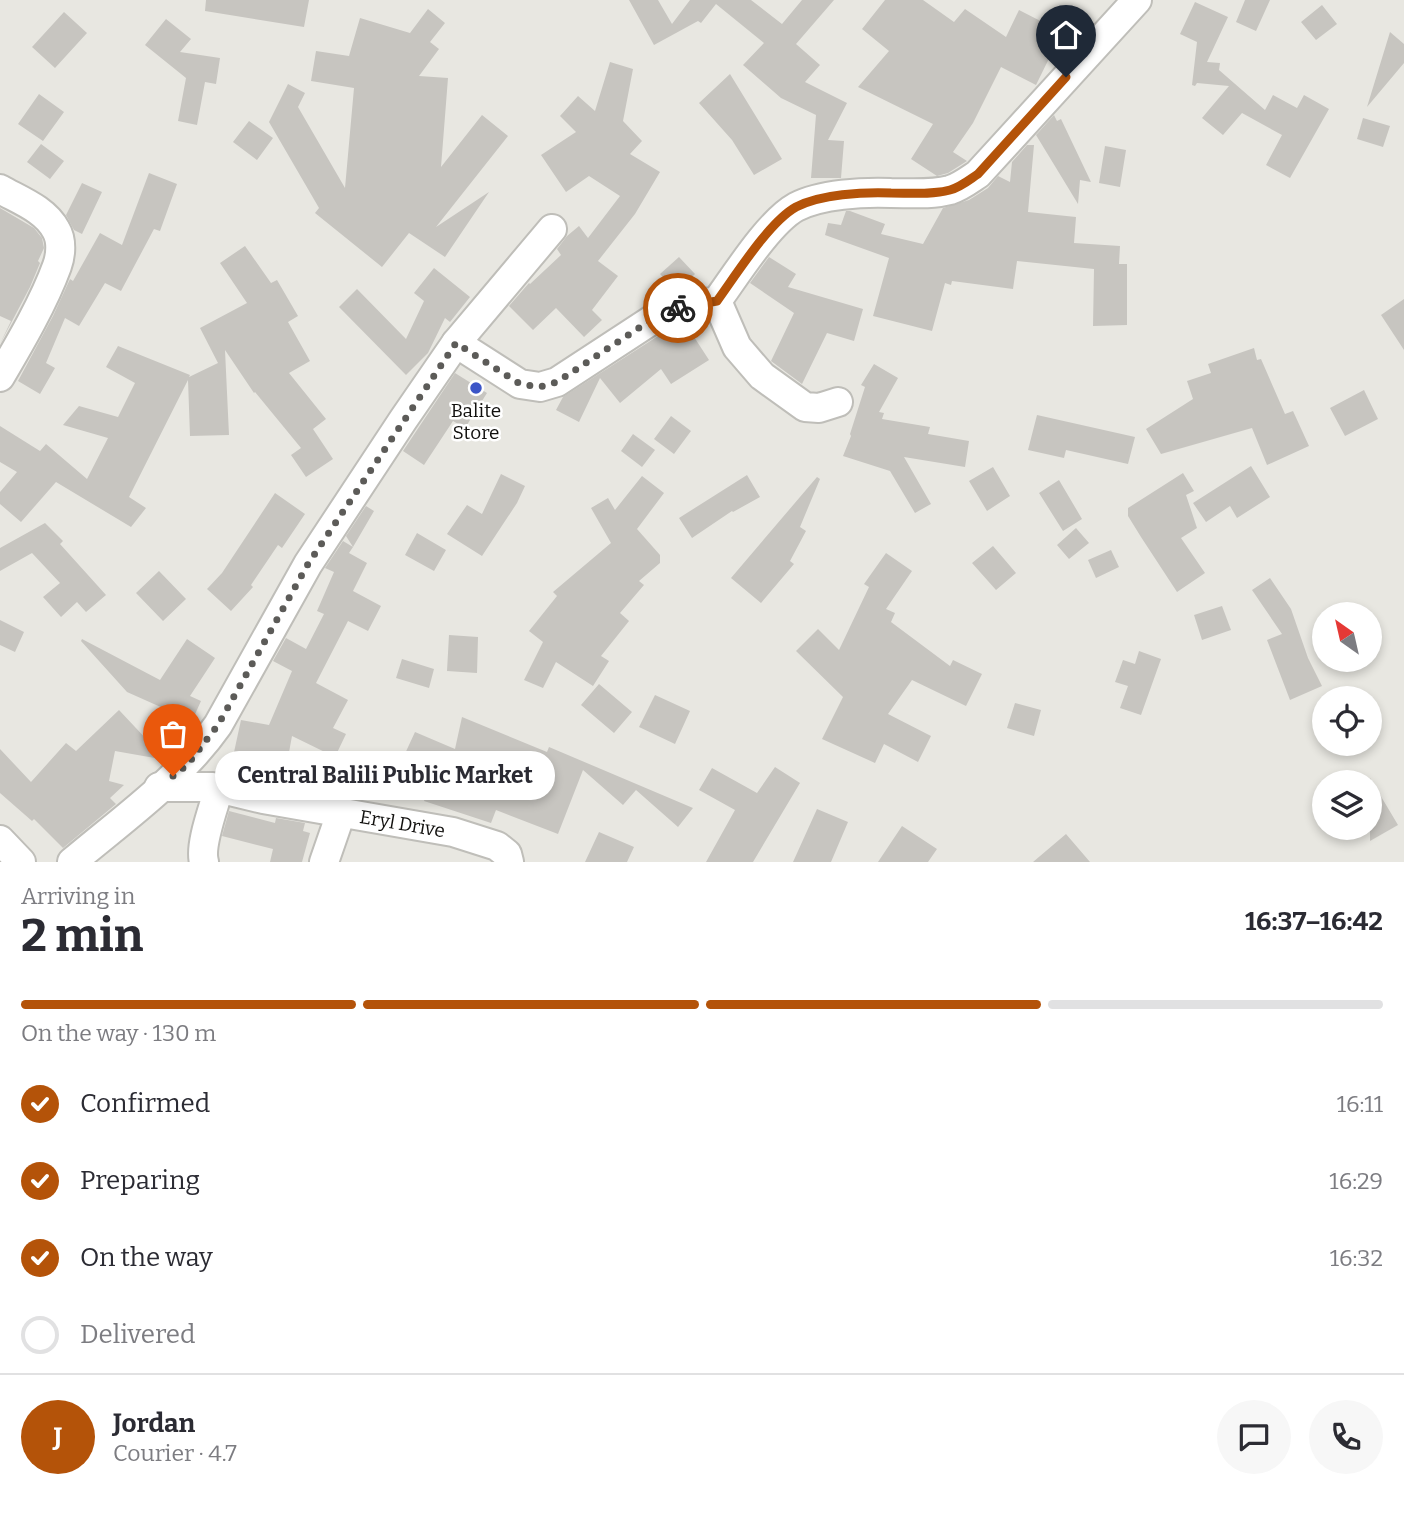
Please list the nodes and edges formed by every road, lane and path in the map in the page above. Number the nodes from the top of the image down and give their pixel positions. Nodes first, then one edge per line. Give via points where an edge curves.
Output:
1 (1137, 0) edge
2 (0, 189) edge
3 (552, 229) dead end
4 (717, 301) junction
5 (456, 343) junction
6 (0, 377) edge
7 (838, 402) dead end
8 (159, 787) junction
9 (219, 788) junction
10 (341, 813) junction
11 (0, 840) edge
12 (21, 862) edge
13 (72, 862) edge
14 (204, 862) edge
15 (324, 862) edge
16 (509, 862) edge

1 - 4 street via 978,174 950,190 816,198 794,208 754,250
2 - 6 street via 40,211 61,242 58,264
3 - 5 street
4 - 5 street via 660,314 557,382 540,387 520,384
4 - 7 street via 737,346 762,376 805,407
5 - 8 street via 308,564 218,725 187,765
8 - 9 street, Eryl Drive
8 - 13 street
9 - 10 street, Eryl Drive
9 - 14 street
10 - 15 street
10 - 16 street, Eryl Drive via 453,832 503,850
11 - 12 street

